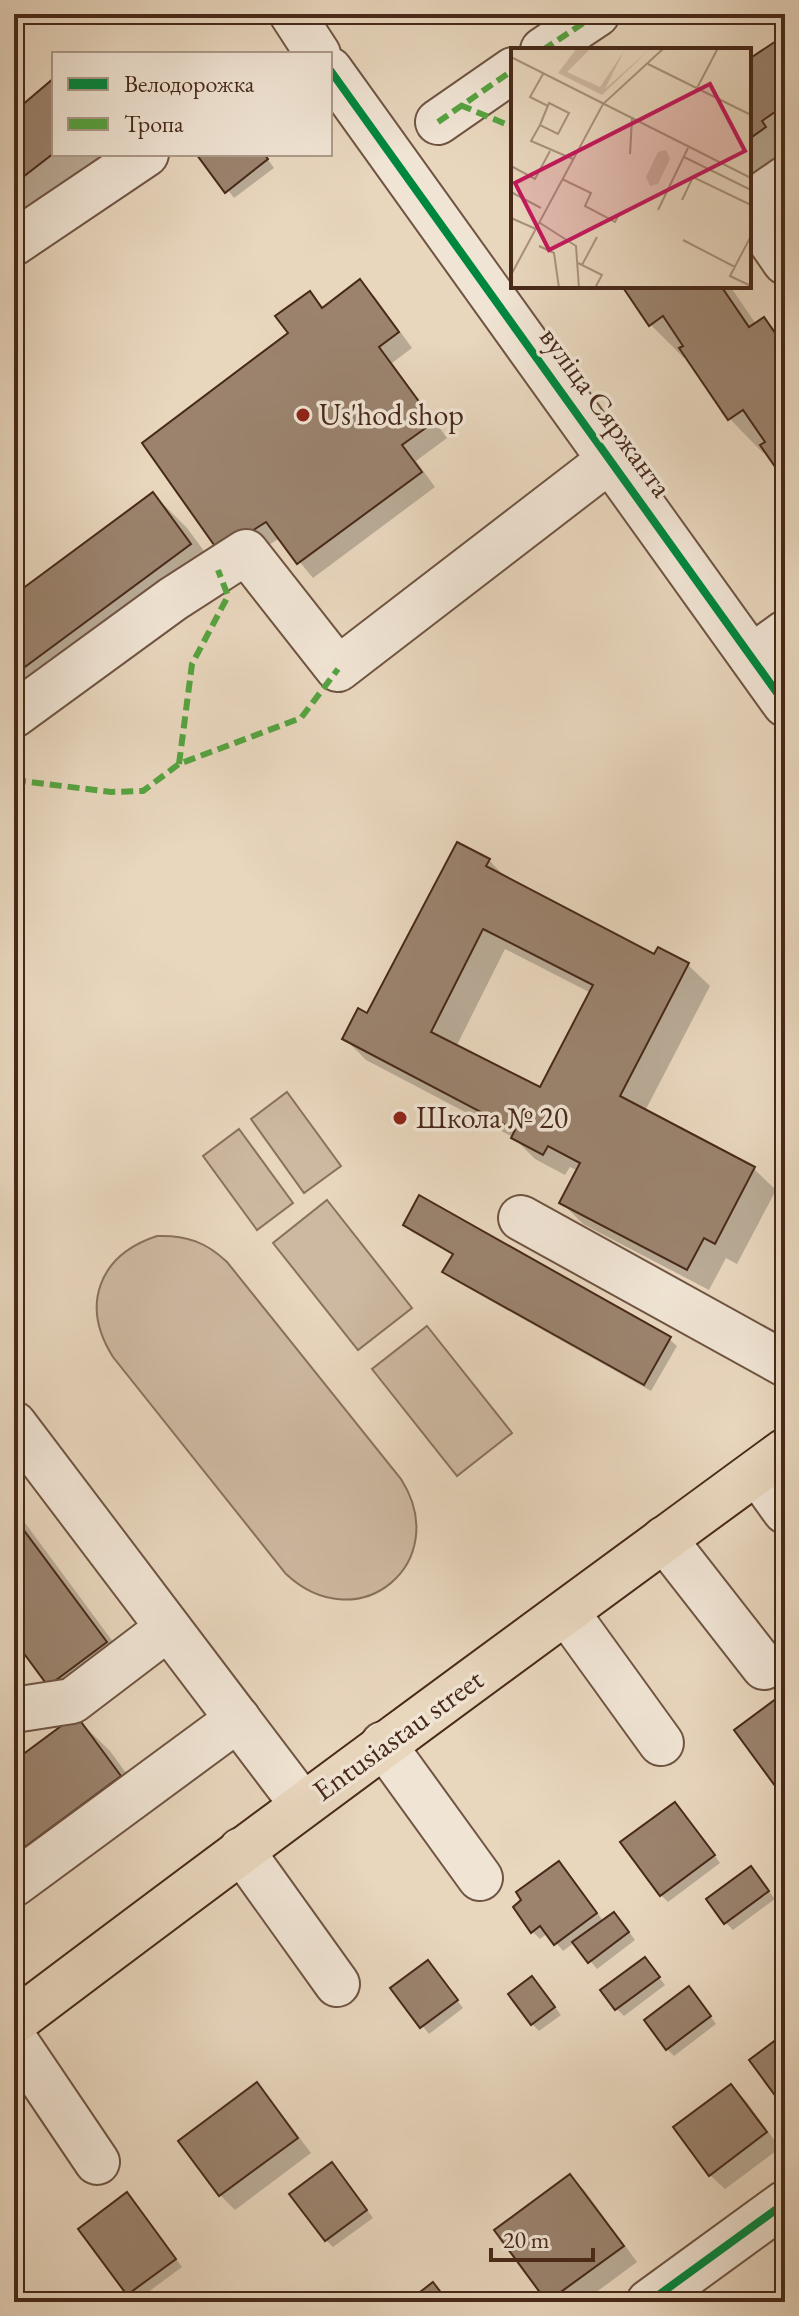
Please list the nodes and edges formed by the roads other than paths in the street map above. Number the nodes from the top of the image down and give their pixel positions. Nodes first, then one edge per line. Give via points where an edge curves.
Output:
1 (597, 14) edge
2 (546, 48) edge
3 (511, 71) edge
4 (332, 80) edge
5 (438, 122) dead end
6 (143, 156) edge
7 (785, 179) edge
8 (751, 205) edge
9 (751, 210) edge
10 (14, 243) edge
11 (785, 262) edge
12 (611, 459) junction
13 (769, 645) edge
14 (785, 704) edge
15 (14, 715) edge
16 (521, 1218) dead end
17 (785, 1364) edge
18 (14, 1424) edge
19 (771, 1461) edge
20 (785, 1511) edge
21 (664, 1539) junction
22 (567, 1613) junction
23 (168, 1628) junction
24 (764, 1667) dead end
25 (14, 1710) edge
26 (238, 1719) junction
27 (661, 1743) dead end
28 (383, 1744) junction
29 (302, 1804) junction
30 (241, 1850) junction
31 (480, 1878) dead end
32 (14, 1884) edge
33 (337, 1984) dead end
34 (14, 2022) edge
35 (14, 2039) edge
36 (97, 2162) dead end
37 (785, 2203) edge
38 (649, 2302) edge

1 - 2 street
3 - 5 street
4 - 12 street, вуліца Сяржанта
6 - 10 street
7 - 8 street
9 - 11 street
12 - 13 street, вуліца Сяржанта
12 - 15 street via 338,669 246,552
13 - 14 street, вуліца Сяржанта
16 - 17 street
18 - 23 street
19 - 20 street
19 - 21 main road, Entusiastau street
21 - 22 main road, Entusiastau street
21 - 24 street
22 - 27 street
22 - 28 main road, Entusiastau street
23 - 25 street via 72,1701
23 - 26 street
26 - 29 street
26 - 32 street
28 - 29 main road, Entusiastau street
28 - 31 street
29 - 30 main road, Entusiastau street
30 - 33 street
30 - 34 main road, Entusiastau street
35 - 36 street
37 - 38 street

